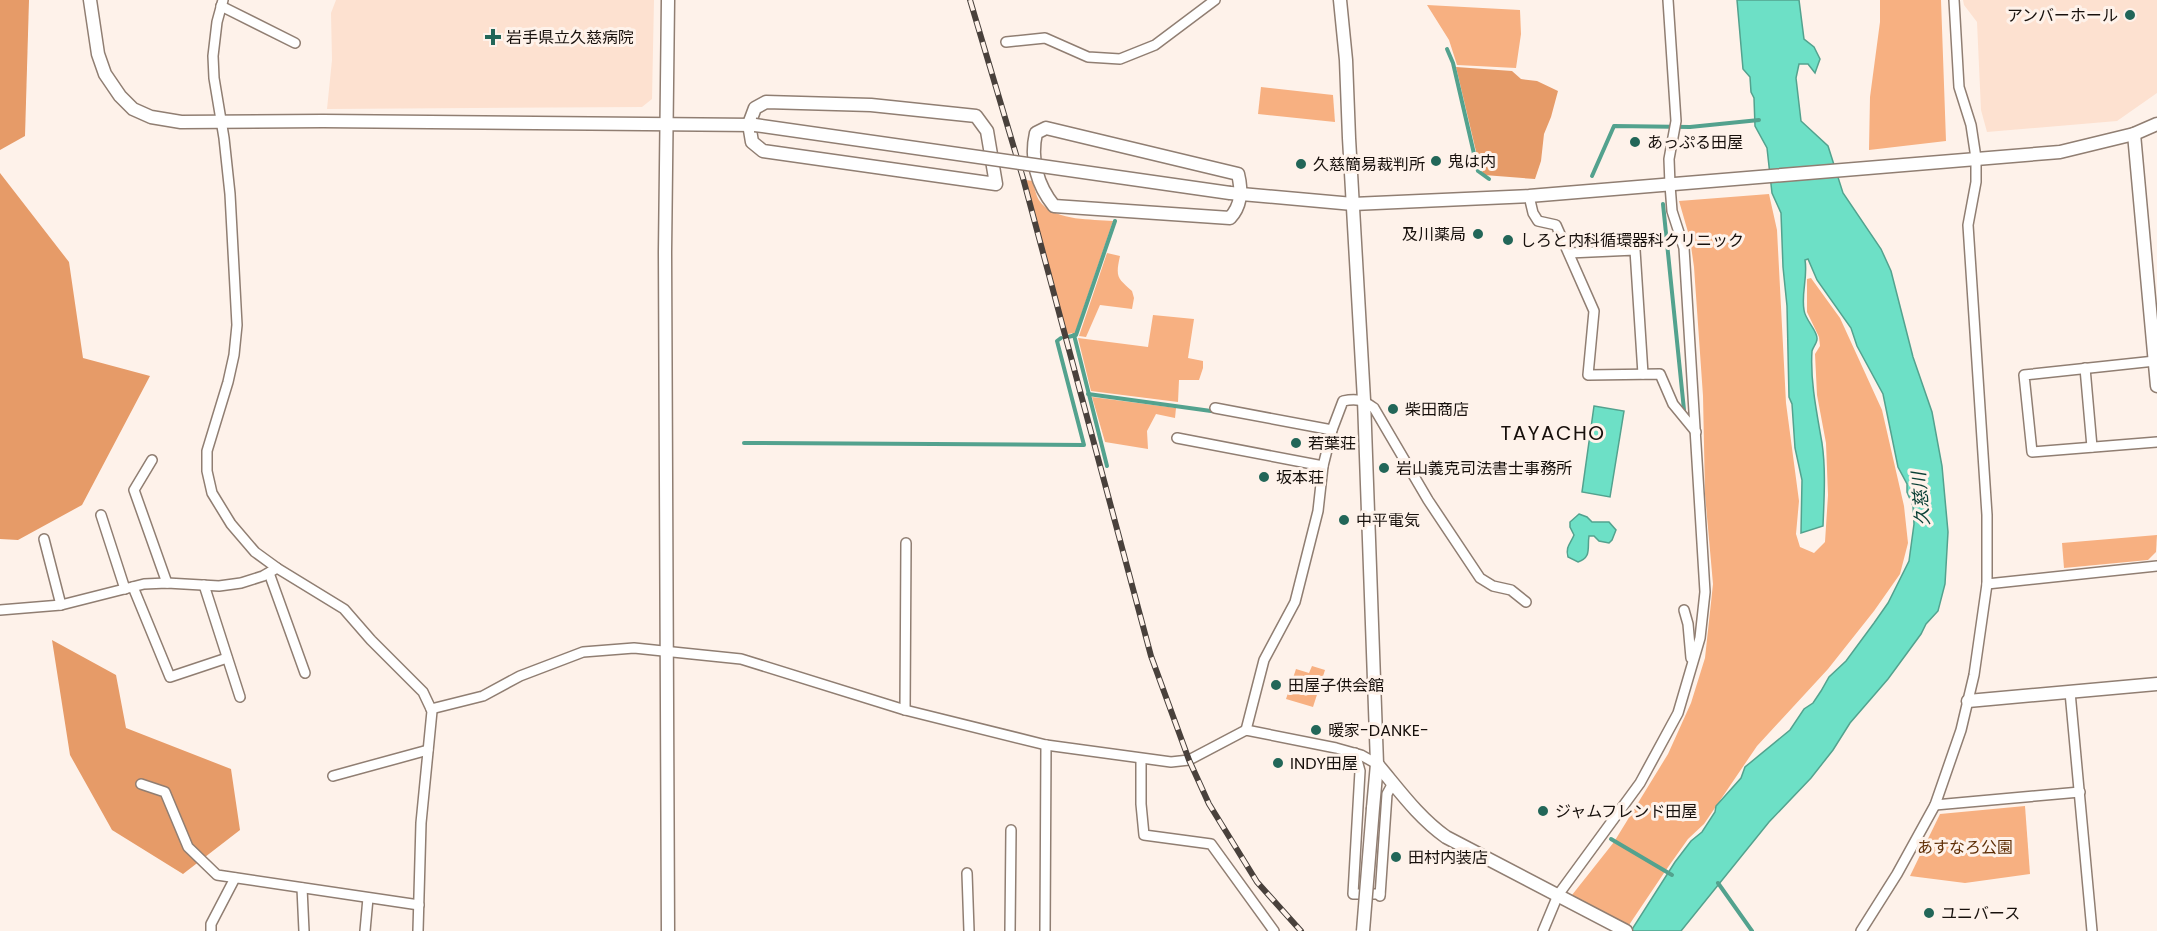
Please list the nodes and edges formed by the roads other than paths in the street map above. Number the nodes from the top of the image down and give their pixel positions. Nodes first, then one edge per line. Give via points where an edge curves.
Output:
1 (90, 0) edge
2 (668, 0) edge
3 (1215, 0) edge
4 (1340, 0) edge
5 (1668, 0) edge
6 (1954, 0) edge
7 (222, 3) edge
8 (1006, 42) dead end
9 (295, 44) dead end
10 (221, 122) junction
11 (666, 124) junction
12 (2157, 124) edge
13 (752, 125) junction
14 (2134, 134) junction
15 (1976, 158) junction
16 (1670, 185) junction
17 (1235, 194) junction
18 (1529, 196) junction
19 (1353, 204) junction
20 (1569, 253) junction
21 (2155, 361) junction
22 (2085, 369) junction
23 (1643, 374) junction
24 (2157, 386) edge
25 (1364, 400) junction
26 (1215, 408) dead end
27 (1332, 430) junction
28 (1696, 432) junction
29 (1177, 438) dead end
30 (2157, 442) edge
31 (2092, 447) junction
32 (152, 460) dead end
33 (1323, 466) junction
34 (101, 514) dead end
35 (44, 539) dead end
36 (906, 543) dead end
37 (2157, 566) edge
38 (273, 571) junction
39 (166, 583) junction
40 (1987, 584) junction
41 (204, 585) junction
42 (129, 588) junction
43 (1526, 602) dead end
44 (61, 605) junction
45 (0, 610) edge
46 (1684, 610) dead end
47 (668, 653) junction
48 (227, 658) junction
49 (1692, 666) junction
50 (305, 673) dead end
51 (2157, 684) edge
52 (2070, 692) junction
53 (240, 697) dead end
54 (1968, 701) junction
55 (431, 709) junction
56 (905, 710) junction
57 (1246, 730) junction
58 (1046, 745) junction
59 (428, 750) junction
60 (1355, 753) junction
61 (1141, 759) junction
62 (1377, 764) junction
63 (333, 776) dead end
64 (1393, 783) junction
65 (141, 784) dead end
66 (2080, 792) junction
67 (1935, 805) junction
68 (1011, 830) dead end
69 (967, 873) dead end
70 (235, 878) junction
71 (302, 888) junction
72 (1557, 895) junction
73 (368, 898) junction
74 (419, 905) junction
75 (211, 931) edge
76 (304, 931) edge
77 (365, 931) edge
78 (418, 931) edge
79 (668, 931) edge
80 (969, 931) edge
81 (1010, 931) edge
82 (1045, 931) edge
83 (1274, 931) edge
84 (1363, 931) edge
85 (1543, 931) edge
86 (1626, 931) edge
87 (1861, 931) edge
88 (2092, 931) edge

1 - 10 street via 98,54 105,74 120,96 152,117
2 - 11 street
3 - 8 street via 1155,45 1120,59 1088,57 1045,38
4 - 19 street
5 - 16 street via 1676,121 1669,159
6 - 15 street via 1959,87
7 - 9 street
7 - 10 street via 213,56
10 - 11 street
10 - 38 street via 230,194 237,325 228,382 207,451 207,471 212,493 231,524
11 - 13 street
11 - 47 street
12 - 14 street
13 - 13 street via 755,108 766,102 871,105 976,116 987,131 996,184 763,151 752,142
13 - 17 street, bridge
14 - 15 street via 2060,152
14 - 21 street
15 - 16 street
15 - 40 street via 1968,225 1987,515
16 - 18 street
16 - 28 street via 1672,211 1684,248
17 - 17 street via 1239,209 1230,218 1054,206 1043,193 1037,176 1032,149 1036,133 1046,128 1238,174
17 - 19 street
18 - 19 street
18 - 20 street via 1538,221 1556,225
19 - 25 street
20 - 23 street via 1594,311 1588,375
20 - 23 street via 1635,250
21 - 22 street
21 - 24 street
22 - 31 street
22 - 31 street via 2024,375 2032,452
23 - 28 street via 1659,374 1673,404
25 - 27 street via 1343,401
25 - 43 street via 1374,408 1480,579 1511,590
25 - 62 street
26 - 27 street
27 - 33 street
28 - 49 street via 1705,592 1700,638
29 - 33 street
30 - 31 street
32 - 39 street via 134,489
33 - 57 street via 1318,511 1295,602 1264,660
34 - 42 street
35 - 44 street
36 - 56 street
37 - 40 street
38 - 41 street via 241,583
38 - 50 street
38 - 55 street via 344,609 423,692
39 - 41 street
39 - 42 street
40 - 54 street
41 - 48 street
42 - 44 street
42 - 48 street via 170,677
44 - 45 street
46 - 49 street
47 - 55 street via 634,648 583,652 520,676 483,696
47 - 56 street via 741,658
47 - 79 street
48 - 53 street
49 - 72 street via 1678,713 1640,783
51 - 52 street
52 - 54 street
52 - 66 street
54 - 67 street
55 - 59 street
56 - 58 street
57 - 60 street
57 - 61 street via 1190,760
58 - 61 street
58 - 82 street
59 - 63 street
59 - 74 street
60 - 62 street
60 - 64 street via 1360,771 1353,894 1380,895 1387,794
61 - 83 street via 1144,835 1211,844
62 - 64 street
62 - 84 street, bridge
64 - 72 street via 1413,809 1446,837
65 - 70 street via 165,792 188,848 217,875
66 - 67 street
66 - 88 street
67 - 87 street
68 - 81 street
69 - 80 street
70 - 71 street
70 - 75 street
71 - 73 street
71 - 76 street
72 - 85 street
72 - 86 street
73 - 74 street
73 - 77 street
74 - 78 street

